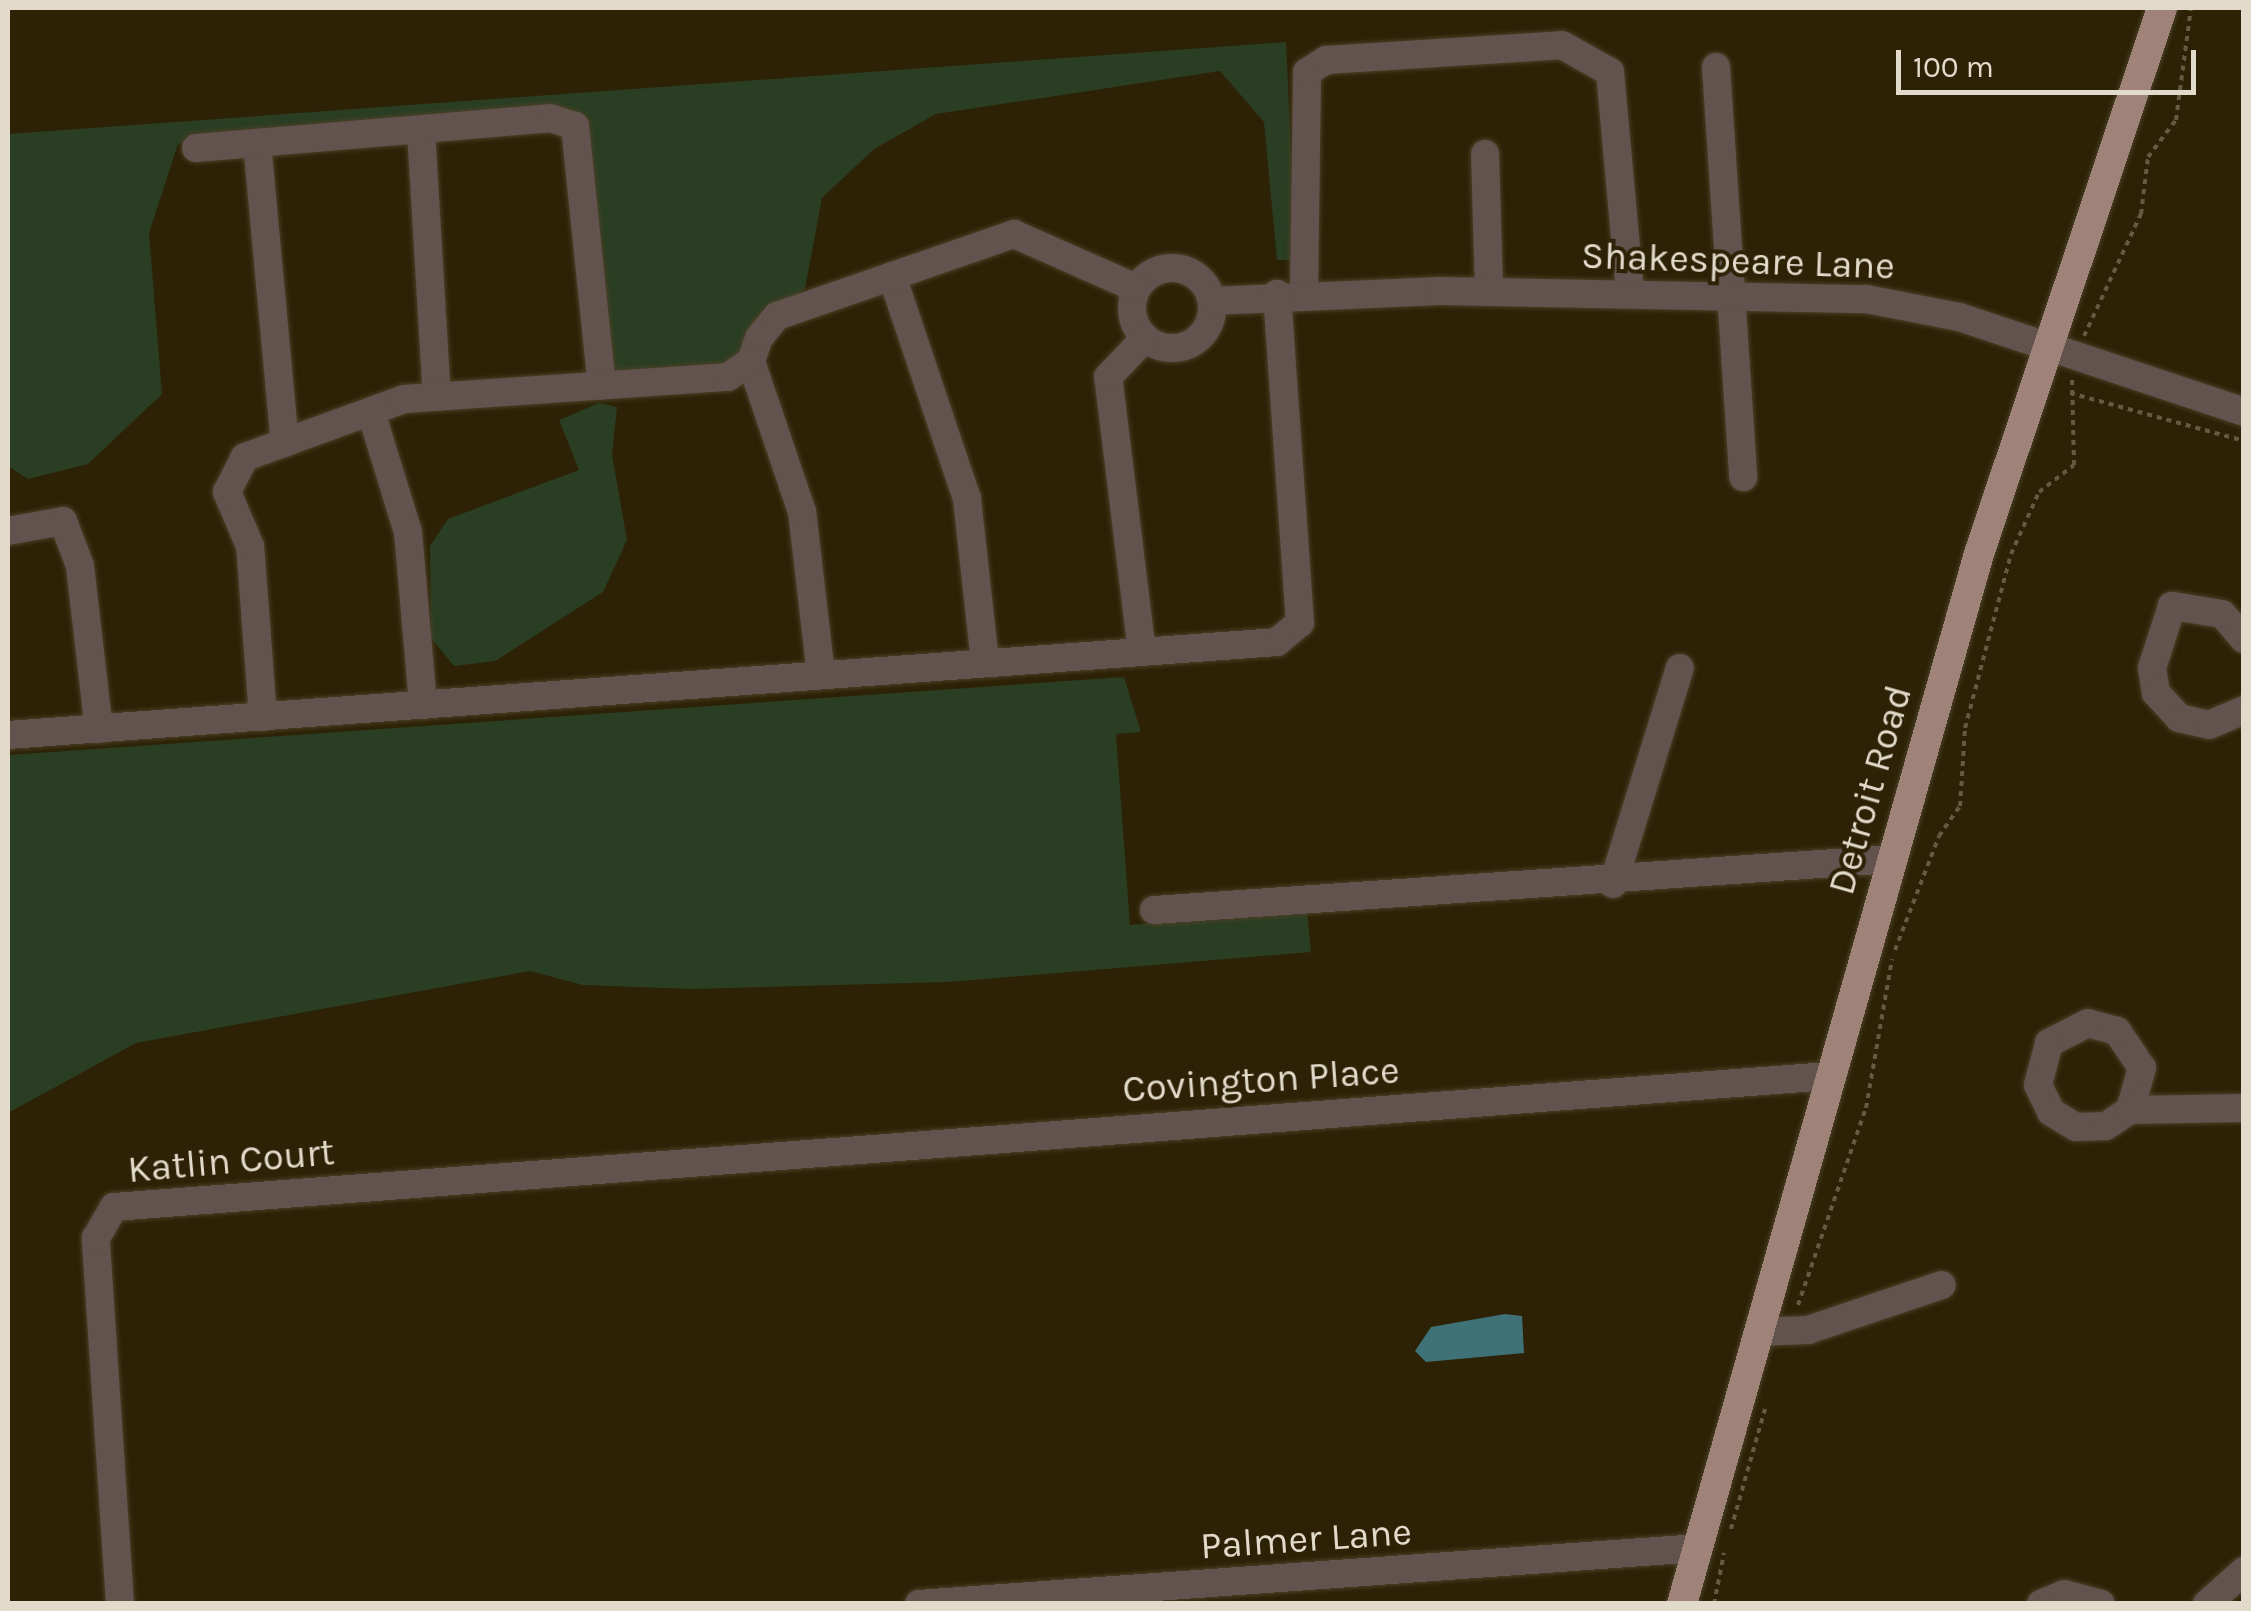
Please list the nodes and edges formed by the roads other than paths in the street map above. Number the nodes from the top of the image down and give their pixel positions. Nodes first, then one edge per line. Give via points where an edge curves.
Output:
1 (2162, 8) edge
2 (1716, 67) dead end
3 (421, 130) junction
4 (257, 143) junction
5 (196, 148) dead end
6 (1485, 154) dead end
7 (892, 276) junction
8 (1136, 288) junction
9 (1490, 291) junction
10 (1630, 292) junction
11 (1291, 293) junction
12 (1732, 295) junction
13 (1212, 301) junction
14 (1144, 338) junction
15 (2049, 348) junction
16 (751, 361) junction
17 (602, 386) junction
18 (437, 397) junction
19 (371, 412) junction
20 (2244, 412) edge
21 (285, 443) junction
22 (1743, 477) dead end
23 (8, 530) edge
24 (2244, 639) edge
25 (1142, 652) junction
26 (986, 663) junction
27 (1680, 668) dead end
28 (821, 676) junction
29 (423, 705) junction
30 (2244, 710) edge
31 (263, 716) junction
32 (99, 728) junction
33 (8, 735) edge
34 (1892, 860) junction
35 (1613, 884) junction
36 (1154, 910) dead end
37 (1830, 1076) junction
38 (2244, 1108) edge
39 (2130, 1110) dead end
40 (697, 1162) joint
41 (1942, 1285) dead end
42 (1774, 1331) junction
43 (1698, 1548) junction
44 (2244, 1571) edge
45 (120, 1604) edge
46 (919, 1604) edge
47 (1682, 1604) edge
48 (2041, 1604) edge
49 (2101, 1604) edge
50 (2207, 1604) edge

1 - 15 main road, Detroit Road
2 - 12 street
3 - 4 street
3 - 17 street via 550,118 575,126
3 - 18 street
4 - 5 street
4 - 21 street
6 - 9 street
7 - 8 street via 1014,234
7 - 16 street via 777,316
7 - 26 street via 968,499
8 - 13 street via 1156,270 1177,268 1198,276
8 - 14 street via 1133,315
9 - 10 street, Shakespeare Lane
9 - 11 street, Shakespeare Lane
10 - 11 street via 1610,72 1562,45 1326,60 1307,72
10 - 12 street, Shakespeare Lane
11 - 13 street, Shakespeare Lane
11 - 25 street via 1300,623 1277,642
12 - 15 street, Shakespeare Lane via 1892,302
12 - 22 street
13 - 14 street via 1194,342 1165,348
14 - 25 street via 1108,377
15 - 20 street, Shakespeare Lane
15 - 34 main road, Detroit Road
16 - 17 street via 728,377
16 - 28 street via 802,512
17 - 18 street
18 - 19 street
19 - 21 street
19 - 29 street via 408,532
21 - 31 street via 245,457 227,492 250,546
23 - 32 street via 63,522 80,566
24 - 30 street via 2222,614 2172,606 2152,668 2156,693 2179,718 2209,725
25 - 26 street
26 - 28 street
27 - 35 street
28 - 29 street
29 - 31 street
31 - 32 street
32 - 33 street
34 - 35 street
34 - 37 main road, Detroit Road
35 - 36 street
37 - 40 street, Covington Place
37 - 42 main road, Detroit Road
38 - 39 street
40 - 45 street, Katlin Court via 110,1210 96,1238
41 - 42 street
42 - 43 main road, Detroit Road
43 - 46 street, Palmer Lane
43 - 47 main road, Detroit Road
44 - 50 street
48 - 49 street via 2064,1594

